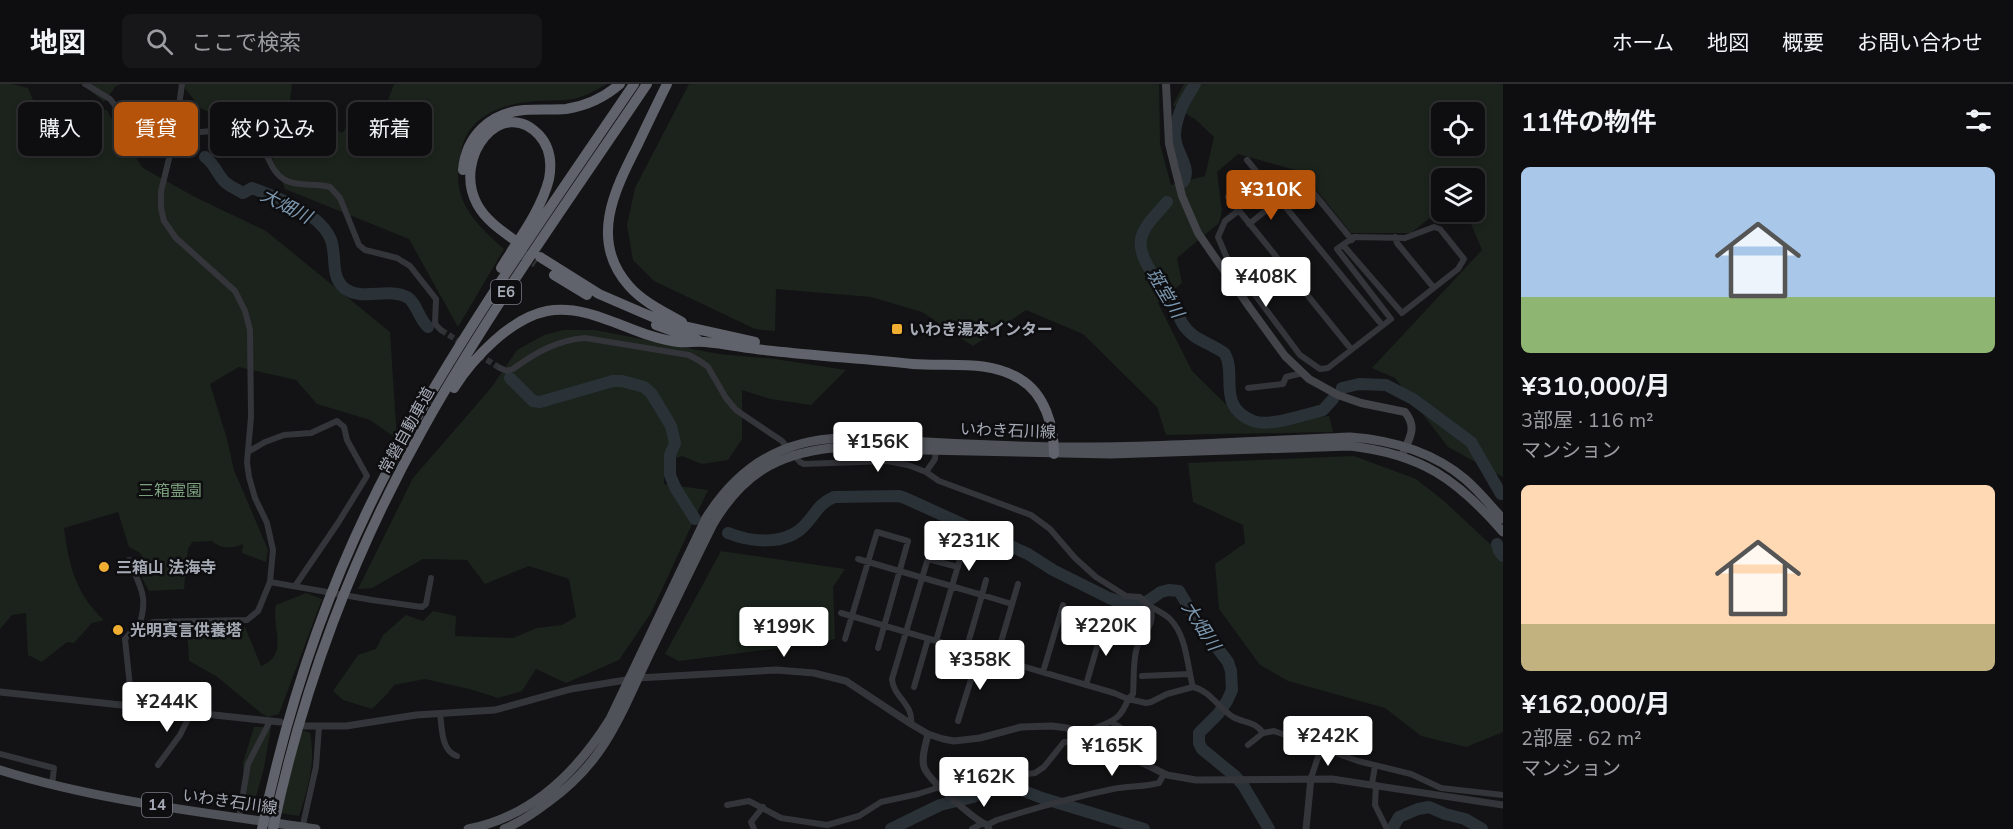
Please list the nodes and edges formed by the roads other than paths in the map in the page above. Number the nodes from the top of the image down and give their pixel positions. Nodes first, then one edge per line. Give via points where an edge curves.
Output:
1 (85, 84) edge
2 (182, 84) edge
3 (620, 84) edge
4 (634, 84) edge
5 (647, 84) edge
6 (667, 84) edge
7 (1166, 84) edge
8 (179, 102) edge
9 (114, 104) edge
10 (198, 134) edge
11 (169, 156) edge
12 (1247, 160) dead end
13 (1303, 180) dead end
14 (1228, 197) dead end
15 (1279, 200) junction
16 (1238, 211) junction
17 (1249, 224) junction
18 (1395, 237) junction
19 (1352, 240) junction
20 (1343, 245) junction
21 (1434, 288) junction
22 (1276, 325) junction
23 (1382, 325) junction
24 (689, 326) junction
25 (441, 330) dead end
26 (1267, 331) junction
27 (704, 342) junction
28 (1351, 349) junction
29 (936, 363) junction
30 (500, 369) dead end
31 (1303, 373) junction
32 (441, 376) junction
33 (1248, 388) dead end
34 (936, 447) junction
35 (1054, 450) junction
36 (790, 451) junction
37 (1403, 451) junction
38 (248, 452) junction
39 (926, 472) junction
40 (381, 509) junction
41 (1503, 519) edge
42 (1503, 532) edge
43 (934, 538) dead end
44 (962, 552) dead end
45 (858, 558) dead end
46 (928, 559) junction
47 (129, 560) dead end
48 (868, 561) junction
49 (958, 567) junction
50 (900, 571) junction
51 (922, 577) junction
52 (431, 578) dead end
53 (986, 580) dead end
54 (270, 582) junction
55 (1018, 584) dead end
56 (297, 586) junction
57 (952, 586) junction
58 (982, 595) junction
59 (1012, 603) junction
60 (1063, 605) dead end
61 (1149, 606) junction
62 (841, 614) dead end
63 (852, 617) junction
64 (1104, 622) dead end
65 (139, 626) junction
66 (883, 626) junction
67 (906, 633) junction
68 (845, 639) dead end
69 (928, 639) junction
70 (936, 641) junction
71 (878, 648) dead end
72 (966, 650) junction
73 (979, 654) junction
74 (996, 659) junction
75 (1043, 672) junction
76 (1190, 674) junction
77 (1142, 676) dead end
78 (638, 678) junction
79 (628, 679) junction
80 (1086, 685) junction
81 (914, 687) dead end
82 (1193, 687) junction
83 (0, 692) edge
84 (1128, 699) junction
85 (132, 706) junction
86 (191, 712) junction
87 (440, 713) junction
88 (270, 721) junction
89 (958, 721) dead end
90 (280, 722) dead end
91 (1113, 723) junction
92 (911, 724) junction
93 (305, 726) dead end
94 (318, 727) junction
95 (1263, 733) junction
96 (928, 734) junction
97 (1087, 736) junction
98 (1146, 743) dead end
99 (1248, 745) dead end
100 (1321, 748) junction
101 (0, 754) edge
102 (457, 756) dead end
103 (158, 765) dead end
104 (1375, 766) junction
105 (0, 770) edge
106 (1164, 774) junction
107 (1311, 778) junction
108 (52, 785) junction
109 (1374, 785) junction
110 (939, 788) junction
111 (1503, 795) edge
112 (727, 805) dead end
113 (1503, 805) edge
114 (763, 807) junction
115 (270, 814) junction
116 (239, 818) junction
117 (986, 826) edge
118 (1385, 826) edge
119 (487, 827) edge
120 (302, 828) edge
121 (262, 829) edge
122 (273, 829) edge
123 (316, 829) edge
124 (468, 829) edge
125 (504, 829) edge
126 (754, 829) edge
127 (972, 829) edge
128 (1306, 829) edge

1 - 9 street
2 - 8 street
3 - 32 highway via 578,106 501,115 474,137 464,163 463,183 474,214 482,223 511,242 486,217 471,190 474,152 483,137 495,128 516,123 536,132 546,144 550,161 547,186
4 - 32 highway, 常磐自動車道 / E6
5 - 40 highway, 常磐自動車道 / E6 via 514,279 423,428
6 - 24 highway via 615,191 608,240 617,270 629,286
7 - 26 main road via 1171,156 1190,217
10 - 25 street via 227,130 251,135 277,174 286,180 330,187 340,198 359,245 405,262 432,294 436,303 435,324
11 - 38 street via 161,191 164,221 176,238 235,291 245,311 250,330
12 - 15 street
13 - 19 street
14 - 16 street
15 - 17 street
15 - 23 street
16 - 17 street
16 - 22 street via 1225,221 1218,237 1226,256
17 - 28 street
18 - 19 street
18 - 21 street
18 - 21 street via 1415,236 1434,227 1458,250 1464,259 1458,269
19 - 20 street
20 - 21 street via 1402,313
20 - 23 street via 1337,249 1391,319
22 - 26 street
22 - 28 street via 1300,355 1320,369 1328,368
23 - 28 street
24 - 27 highway via 665,322 623,305 538,260 570,286 620,311
24 - 29 highway via 758,343 918,357
26 - 31 main road
27 - 29 highway
27 - 40 highway via 667,340 579,311 546,312 525,319 500,336 460,379
29 - 35 highway via 993,369 1020,378 1045,407
30 - 36 street via 513,369 569,339 585,338 689,355 708,367 736,410 782,441
31 - 33 street via 1286,377 1283,384
31 - 37 main road via 1338,395 1405,412 1413,427
32 - 115 highway, 常磐自動車道 / E6 via 391,464 327,607 295,697
34 - 35 main road, いわき石川線
34 - 36 main road, いわき石川線 via 838,439 801,443
34 - 39 street
35 - 37 main road, いわき石川線 via 1350,437 1376,439
36 - 39 street via 804,464 887,461
36 - 78 main road, いわき石川線 via 751,477 724,506
36 - 79 main road, いわき石川線 via 758,462 718,500
37 - 41 main road, いわき石川線 via 1442,464 1465,478
37 - 42 main road, いわき石川線 via 1443,474
38 - 54 street via 249,477 273,550
38 - 56 street via 284,435 311,433 337,421 344,427 367,476
39 - 61 street via 939,481 1031,515 1096,577 1126,596 1140,597
40 - 115 highway, 常磐自動車道 / E6 via 319,661
43 - 46 street
44 - 49 street
45 - 48 street
46 - 49 street
46 - 51 street
47 - 65 street via 144,597
48 - 50 street
48 - 50 street via 877,532 908,541
48 - 63 street
49 - 57 street
50 - 51 street
50 - 66 street
51 - 57 street
51 - 67 street
52 - 56 street via 422,607
53 - 58 street
54 - 56 street
54 - 65 street via 258,611 247,620 154,622
55 - 59 street
57 - 58 street
57 - 70 street
58 - 59 street
58 - 72 street
59 - 74 street
60 - 75 street
61 - 76 street via 1169,618 1177,630
61 - 84 street via 1153,617 1138,644 1133,694
62 - 63 street
63 - 66 street
63 - 68 street
64 - 80 street
65 - 85 street via 125,639
66 - 67 street
66 - 71 street
67 - 69 street
67 - 92 street via 892,683 910,710
69 - 70 street
69 - 81 street
70 - 72 street
72 - 73 street
73 - 74 street
73 - 89 street
74 - 75 street
75 - 80 street
76 - 77 street
76 - 82 street
78 - 79 street
78 - 92 street via 776,670 814,673 855,686
78 - 125 main road, いわき石川線 via 606,743 589,765 535,812
79 - 87 street via 495,710
79 - 119 main road, いわき石川線 via 595,742 558,784
80 - 84 street
82 - 84 street via 1151,702
82 - 95 street via 1205,692 1231,716 1256,725
83 - 85 street
84 - 91 street
85 - 86 street
86 - 88 street
86 - 103 street
87 - 94 street
87 - 102 street via 446,748
88 - 90 street
88 - 116 street via 248,764
91 - 97 street via 1095,727
91 - 98 street
92 - 96 street
93 - 94 street
94 - 120 street via 316,767
95 - 99 street
95 - 100 street via 1274,731
96 - 97 street via 965,741 1036,726 1067,728
96 - 110 street via 924,768
97 - 106 street
97 - 110 street via 1086,742 1064,742 1035,773 982,774
100 - 104 street
100 - 107 street
101 - 108 street via 54,768
104 - 109 street
104 - 111 street via 1411,774 1442,788
105 - 108 main road, いわき石川線 / 14
106 - 107 street via 1186,780
106 - 117 street via 1159,783 1072,798
107 - 109 street
107 - 128 street
108 - 116 main road, いわき石川線 / 14
109 - 113 street
109 - 118 street via 1375,805
110 - 114 street via 881,802 859,816 827,825 781,818
110 - 117 street
112 - 114 street via 749,801
114 - 126 street via 751,822
115 - 121 highway, 常磐自動車道 / E6
115 - 122 highway, 常磐自動車道 / E6
116 - 120 main road, いわき石川線 / 14
117 - 127 street
119 - 124 main road, いわき石川線
120 - 123 main road, いわき石川線 / 14

